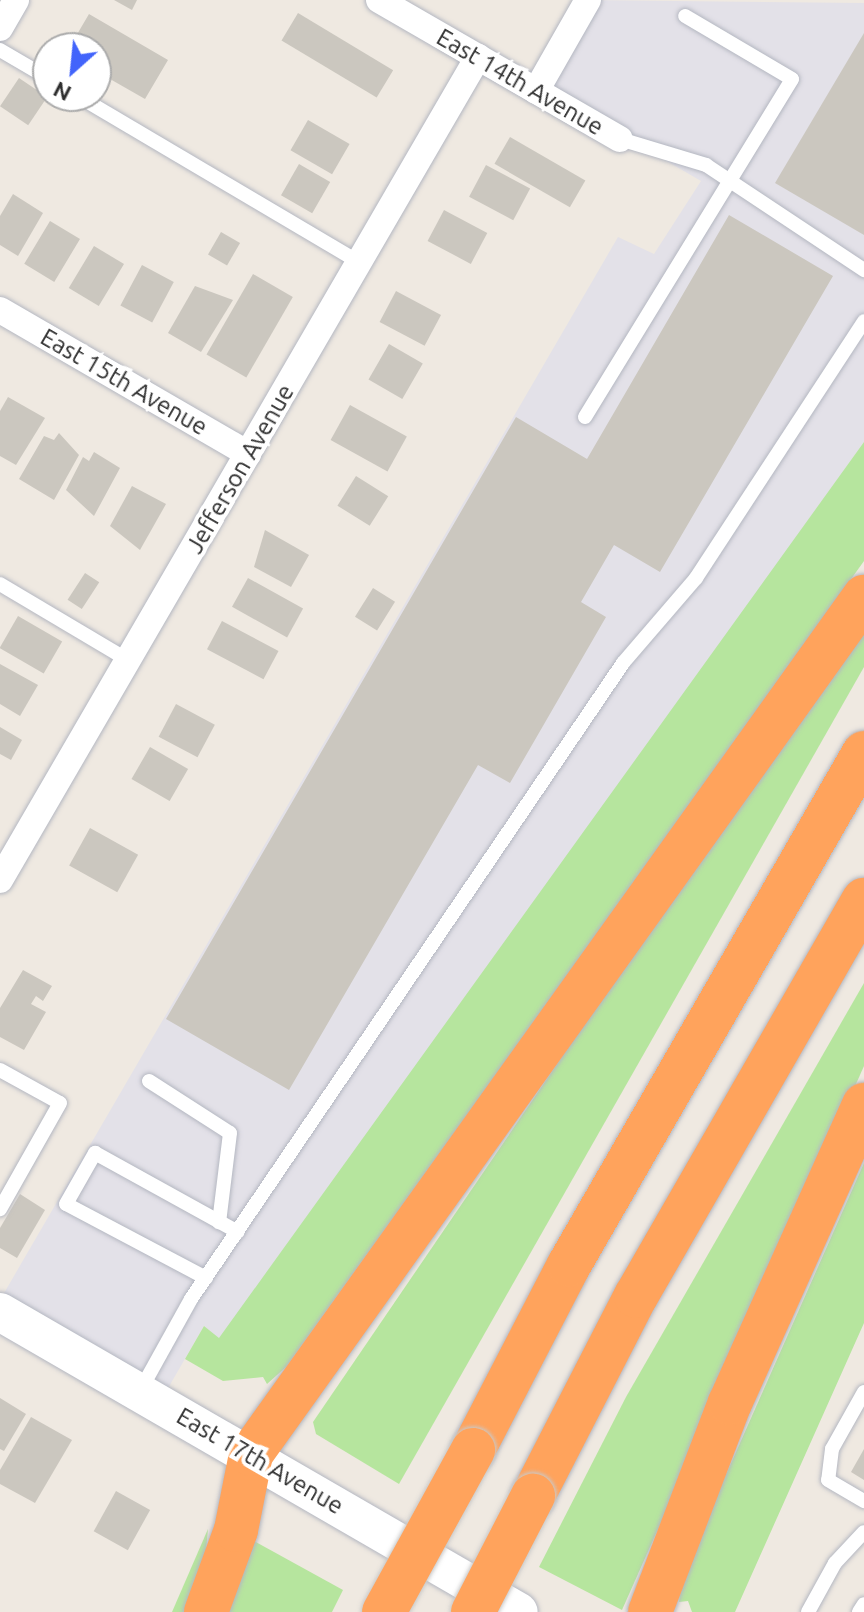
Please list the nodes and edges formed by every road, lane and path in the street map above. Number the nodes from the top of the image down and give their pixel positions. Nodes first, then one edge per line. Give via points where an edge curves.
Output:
1 (16, 0) edge
2 (379, 0) edge
3 (588, 0) edge
4 (685, 16) dead end
5 (0, 28) edge
6 (0, 50) edge
7 (478, 57) junction
8 (32, 69) edge
9 (536, 91) junction
10 (105, 112) edge
11 (620, 139) joint
12 (730, 181) junction
13 (360, 263) junction
14 (864, 270) edge
15 (0, 310) edge
16 (864, 321) edge
17 (585, 417) dead end
18 (248, 454) junction
19 (0, 584) edge
20 (864, 597) edge
21 (128, 660) junction
22 (864, 753) edge
23 (0, 880) edge
24 (864, 900) edge
25 (0, 1070) edge
26 (149, 1081) dead end
27 (864, 1105) edge
28 (0, 1209) edge
29 (219, 1222) junction
30 (238, 1232) junction
31 (206, 1278) junction
32 (0, 1312) edge
33 (140, 1391) junction
34 (864, 1392) edge
35 (251, 1454) junction
36 (864, 1501) edge
37 (864, 1532) edge
38 (860, 1549) edge
39 (864, 1604) edge
40 (206, 1612) edge
41 (384, 1612) edge
42 (473, 1612) edge
43 (519, 1612) edge
44 (650, 1612) edge
45 (808, 1612) edge
46 (859, 1612) edge

1 - 5 street
2 - 7 street, East 14th Avenue
3 - 9 street
4 - 12 lane via 792,79
6 - 8 lane
7 - 9 street, East 14th Avenue
7 - 13 street, Jefferson Avenue
9 - 11 street, East 14th Avenue
10 - 13 lane
11 - 12 lane via 706,165
12 - 14 lane
12 - 17 lane
13 - 18 street, Jefferson Avenue
15 - 18 street, East 15th Avenue
16 - 30 lane via 696,578 623,663
18 - 21 street, Jefferson Avenue
19 - 21 lane
20 - 35 highway
21 - 23 street, Jefferson Avenue
22 - 41 highway, bridge via 569,1265
24 - 42 highway, bridge via 636,1296
25 - 28 lane via 60,1103
26 - 29 lane via 230,1133
27 - 44 highway via 730,1403
29 - 30 lane
29 - 31 lane via 95,1153 66,1204
30 - 31 lane
31 - 33 lane
32 - 33 street, East 17th Avenue
33 - 35 street, East 17th Avenue
34 - 36 lane via 832,1449 828,1480
35 - 40 highway via 236,1530
35 - 43 street, East 17th Avenue
37 - 38 lane
38 - 45 lane via 835,1563
39 - 46 lane

